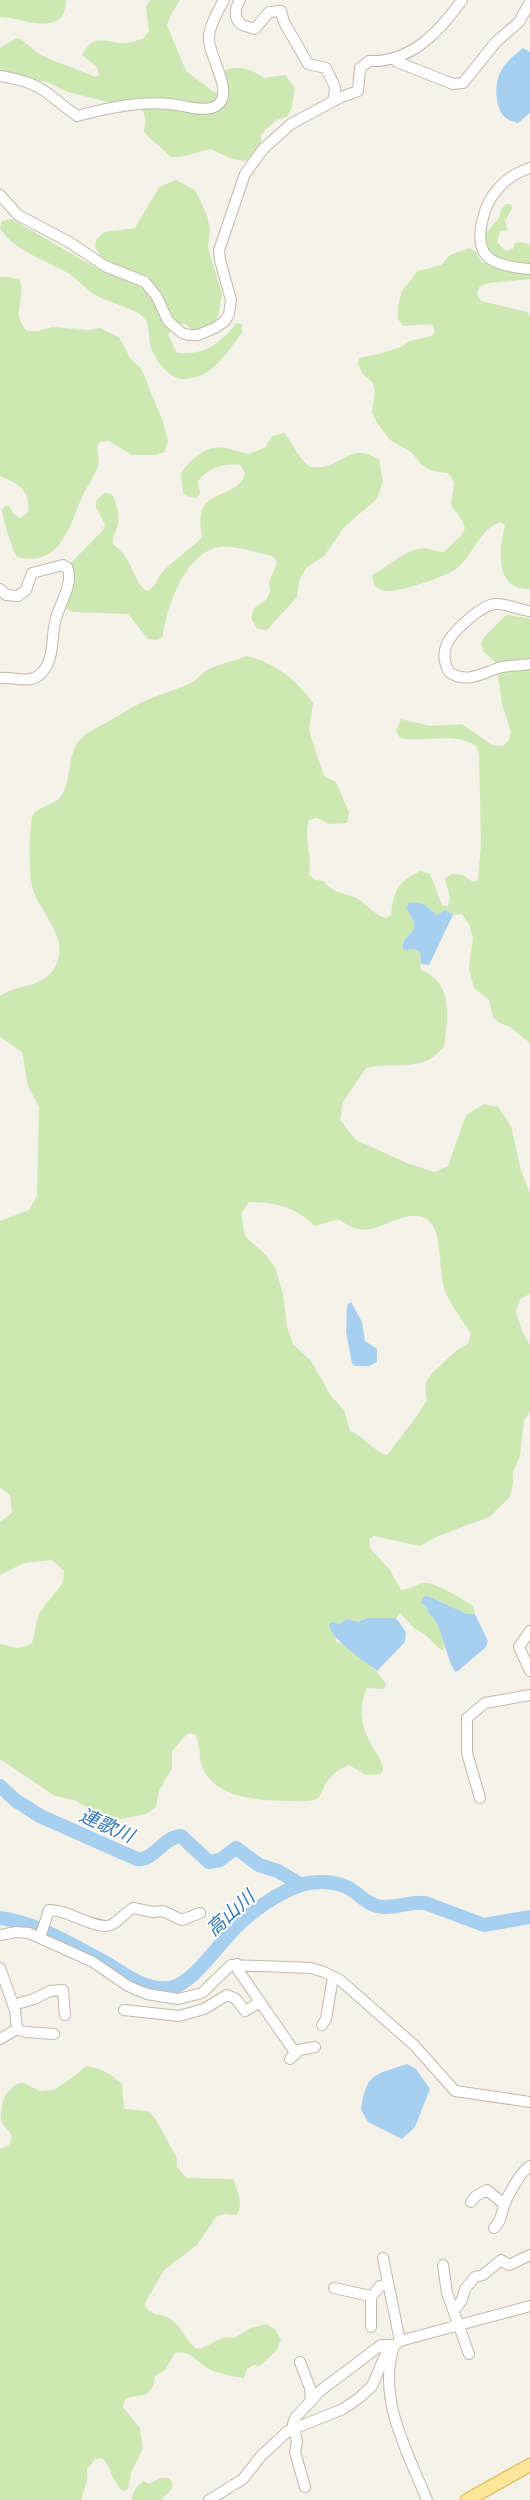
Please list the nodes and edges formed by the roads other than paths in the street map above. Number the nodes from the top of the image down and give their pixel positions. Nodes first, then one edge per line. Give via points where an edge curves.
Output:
1 (224, 0) edge
2 (240, 0) edge
3 (462, 0) edge
4 (530, 2) edge
5 (415, 48) junction
6 (369, 61) junction
7 (397, 62) junction
8 (0, 76) edge
9 (326, 106) junction
10 (530, 168) edge
11 (0, 195) edge
12 (530, 269) edge
13 (0, 590) edge
14 (530, 611) edge
15 (530, 664) edge
16 (0, 678) edge
17 (530, 1632) edge
18 (530, 1671) edge
19 (530, 1695) edge
20 (480, 1798) dead end
21 (200, 1914) dead end
22 (41, 1933) junction
23 (0, 1935) edge
24 (238, 1964) junction
25 (0, 1968) edge
26 (333, 1977) junction
27 (3, 1982) edge
28 (260, 2002) junction
29 (13, 2005) junction
30 (124, 2010) dead end
31 (65, 2015) dead end
32 (322, 2025) dead end
33 (17, 2029) junction
34 (54, 2034) dead end
35 (0, 2039) edge
36 (315, 2047) dead end
37 (530, 2102) edge
38 (530, 2166) edge
39 (470, 2202) dead end
40 (504, 2204) junction
41 (494, 2228) dead end
42 (530, 2255) edge
43 (383, 2258) dead end
44 (443, 2265) dead end
45 (388, 2284) junction
46 (334, 2288) dead end
47 (371, 2296) junction
48 (530, 2306) edge
49 (454, 2311) junction
50 (458, 2324) junction
51 (371, 2327) dead end
52 (397, 2343) junction
53 (469, 2354) dead end
54 (300, 2362) dead end
55 (311, 2400) junction
56 (295, 2428) junction
57 (530, 2465) edge
58 (305, 2487) dead end
59 (209, 2500) edge
60 (427, 2500) edge
61 (467, 2500) edge

1 - 8 street via 209,36 213,60 224,86 223,97 217,106 118,105 77,116 51,93 35,84
2 - 9 street via 236,14 242,25 255,28 269,12 281,11 305,60 312,66 326,68 336,87 334,99
3 - 5 street via 442,27
4 - 7 street via 519,22 496,42 463,83 453,84
5 - 6 street via 388,60
5 - 7 street
6 - 7 street via 376,65
6 - 9 street via 360,68 358,91
9 - 11 street via 291,124 263,149 245,174 220,250 231,307 225,321 198,335 189,335 175,328 146,282 105,266 70,242 18,215
10 - 12 street via 507,181 491,199 481,240 486,255 493,260
13 - 16 street via 6,595 18,596 26,590 32,573 63,565 70,571 54,623 50,655 41,672 28,680
14 - 15 street via 503,605 486,607 457,629 445,647 444,658 449,672 461,678
17 - 18 street via 519,1647
19 - 20 street via 485,1703 467,1718 467,1753
21 - 22 street via 182,1920 163,1911 133,1908 114,1924 104,1926 69,1913 49,1910
22 - 23 street
22 - 24 street via 128,1986 178,2000 202,1993 222,1971
24 - 26 street via 311,1968
24 - 28 street via 238,1970
25 - 27 street
26 - 32 street via 326,2019
26 - 37 street via 414,2046 454,2091
27 - 29 street
28 - 30 street via 245,2011 236,1999 227,1995 204,2009 179,2016
28 - 36 street via 293,2056 299,2050
29 - 31 street via 50,1991 63,1990
29 - 33 street
33 - 34 street
33 - 35 street
38 - 40 street via 522,2171
39 - 40 street via 487,2190
40 - 41 street
42 - 49 street via 509,2266 501,2260 483,2275 475,2277 465,2288
43 - 45 street
44 - 49 street via 447,2293
45 - 47 street via 380,2286
45 - 52 street
46 - 47 street
47 - 51 street
48 - 50 street
49 - 50 street
50 - 52 street
50 - 53 street
52 - 55 street via 381,2345
52 - 56 street via 387,2351 377,2378 366,2393 343,2409
52 - 60 street via 388,2370 391,2409
54 - 55 street
55 - 56 street via 295,2418
56 - 58 street via 295,2452
56 - 59 street via 273,2444 243,2479
57 - 61 main road

